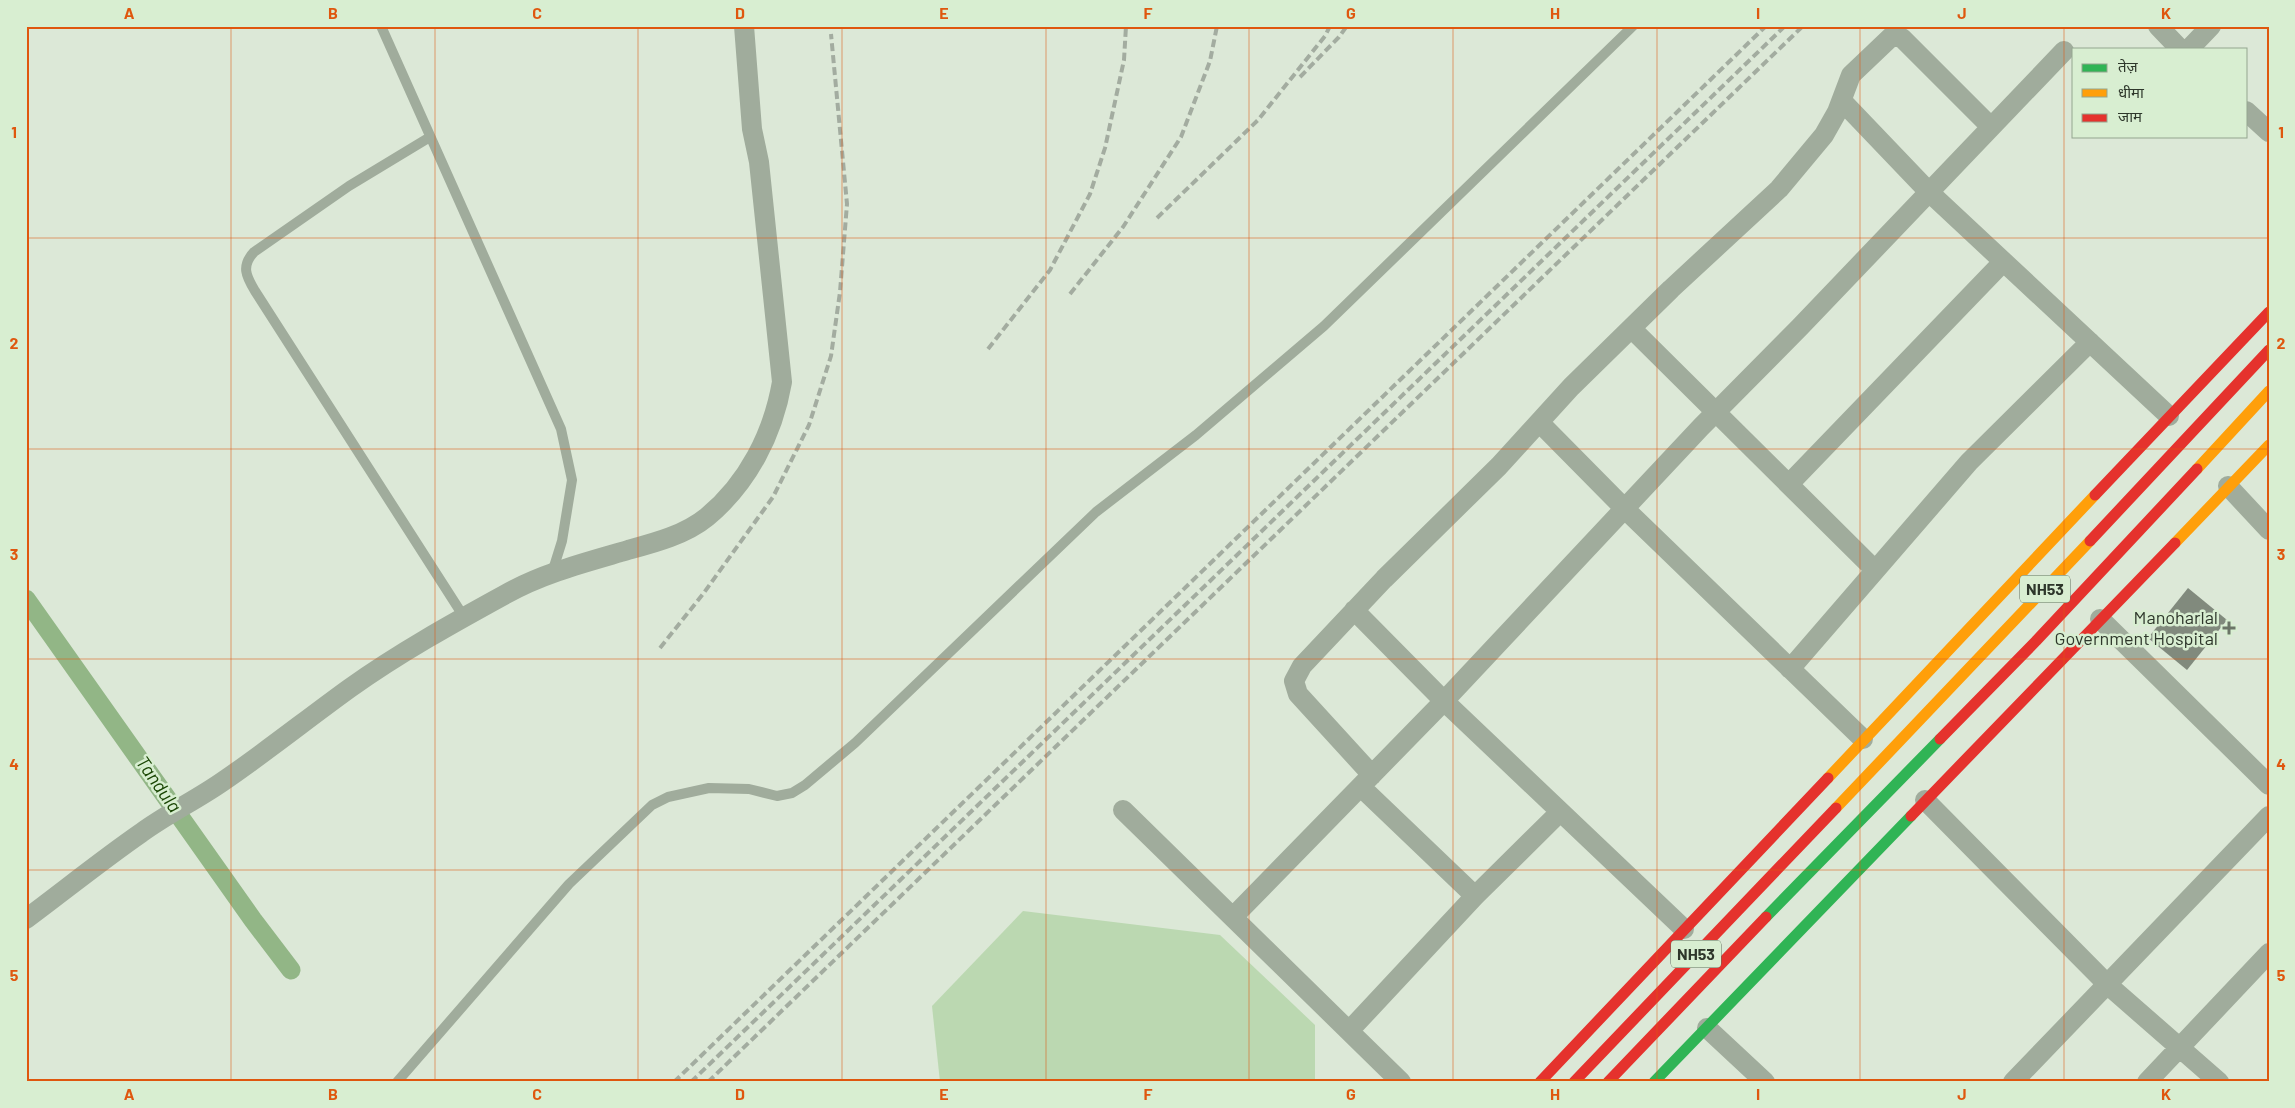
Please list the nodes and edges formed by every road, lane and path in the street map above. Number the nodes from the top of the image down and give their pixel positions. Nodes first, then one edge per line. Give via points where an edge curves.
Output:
1 (382, 26) edge
2 (744, 26) edge
3 (1633, 26) edge
4 (2158, 26) edge
5 (2211, 26) edge
6 (2179, 48) edge
7 (2190, 48) edge
8 (2064, 51) dead end
9 (1842, 101) junction
10 (2248, 113) edge
11 (1991, 127) junction
12 (2269, 132) edge
13 (430, 137) junction
14 (1929, 192) junction
15 (2003, 262) junction
16 (2269, 312) edge
17 (1631, 328) junction
18 (2090, 342) junction
19 (2269, 350) edge
20 (2269, 391) edge
21 (1715, 412) junction
22 (2169, 416) junction
23 (1539, 422) junction
24 (2269, 445) edge
25 (1789, 484) junction
26 (2228, 486) junction
27 (1624, 508) junction
28 (2269, 530) edge
29 (1874, 570) junction
30 (551, 574) junction
31 (1354, 610) junction
32 (464, 617) junction
33 (2100, 619) junction
34 (1790, 669) junction
35 (1444, 702) junction
36 (1863, 739) junction
37 (1367, 781) junction
38 (2269, 785) edge
39 (1925, 800) junction
40 (1123, 810) dead end
41 (1560, 812) junction
42 (2269, 816) edge
43 (1476, 896) junction
44 (1233, 917) junction
45 (26, 919) edge
46 (1684, 929) junction
47 (2269, 953) edge
48 (2108, 985) junction
49 (1707, 1028) junction
50 (1350, 1031) junction
51 (2178, 1048) junction
52 (397, 1082) edge
53 (1401, 1082) edge
54 (1540, 1082) edge
55 (1574, 1082) edge
56 (1608, 1082) edge
57 (1654, 1082) edge
58 (1765, 1082) edge
59 (2013, 1082) edge
60 (2147, 1082) edge
61 (2219, 1082) edge

1 - 13 lane
2 - 30 street via 752,129 759,162 782,382 777,412 750,467 719,507 699,523 654,543
3 - 52 lane via 1324,326 1196,436 1096,512 855,743 805,786 777,796 749,789 709,788 668,797 652,805 569,884
4 - 6 street
5 - 7 street
8 - 11 street
9 - 11 street via 1851,75 1886,39 1897,37 1910,45
9 - 14 street
9 - 17 street via 1824,135 1779,189
10 - 12 street
11 - 14 street
13 - 30 lane via 561,429 572,480 562,541
13 - 32 lane via 349,186 254,252 245,269 255,291
14 - 15 street
14 - 21 street
15 - 18 street
15 - 25 street
16 - 22 main road
17 - 21 street
17 - 23 street
18 - 22 street
18 - 29 street via 1969,462
19 - 55 main road, NH53
20 - 56 main road, NH53 via 2036,641
21 - 25 street
21 - 27 street
22 - 36 main road
23 - 27 street
23 - 31 street
24 - 26 main road
25 - 29 street
26 - 28 street
26 - 33 main road
27 - 34 street
27 - 35 street
29 - 34 street
30 - 32 street via 515,589
31 - 35 street
31 - 37 street via 1302,666 1296,674 1295,688
32 - 45 street via 352,686 222,782 143,832
33 - 38 street
33 - 39 main road
34 - 36 street
35 - 37 street
35 - 41 street
36 - 46 main road
37 - 43 street
37 - 44 street
39 - 48 street
39 - 49 main road
40 - 44 street
41 - 43 street
41 - 46 street
42 - 48 street
43 - 50 street
44 - 50 street
46 - 54 main road
47 - 51 street
48 - 51 street
48 - 59 street
49 - 57 main road
49 - 58 street
50 - 53 street
51 - 60 street
51 - 61 street

